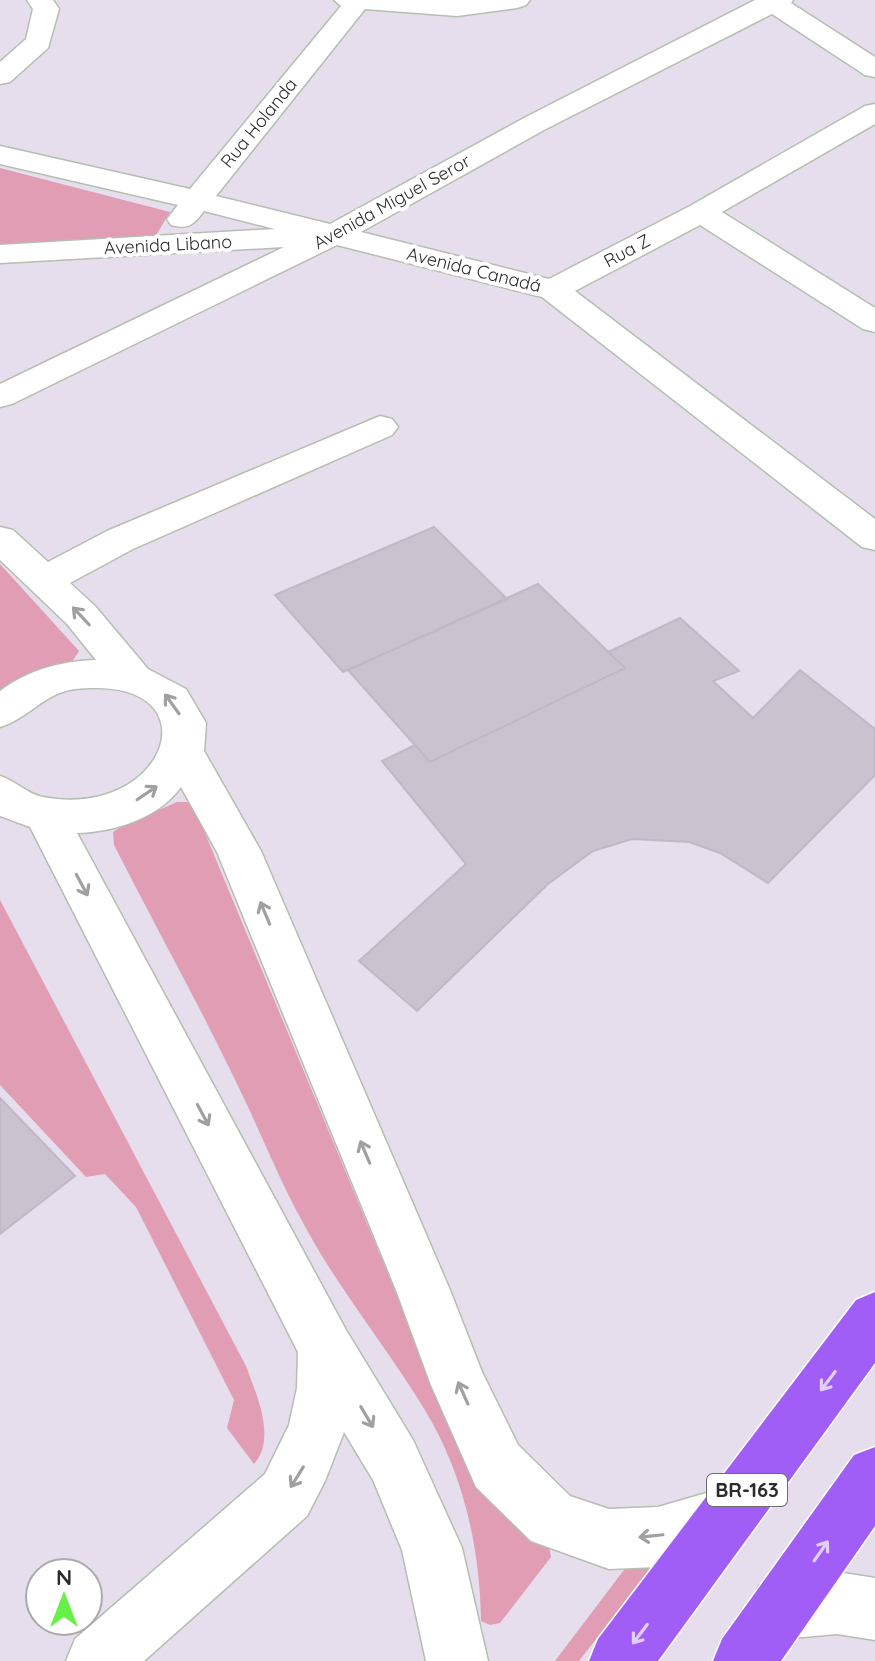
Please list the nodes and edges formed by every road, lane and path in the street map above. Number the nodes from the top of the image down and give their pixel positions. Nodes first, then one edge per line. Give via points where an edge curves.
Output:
1 (40, 0) edge
2 (517, 0) edge
3 (354, 1) edge
4 (774, 2) edge
5 (875, 69) edge
6 (0, 76) edge
7 (875, 112) edge
8 (0, 155) edge
9 (197, 200) junction
10 (701, 212) junction
11 (335, 234) junction
12 (159, 246) junction
13 (0, 254) edge
14 (553, 290) junction
15 (875, 322) edge
16 (0, 397) edge
17 (380, 427) dead end
18 (875, 538) edge
19 (0, 539) edge
20 (44, 580) junction
21 (131, 675) junction
22 (0, 712) edge
23 (183, 752) junction
24 (18, 810) edge
25 (875, 1318) edge
26 (326, 1349) junction
27 (875, 1476) edge
28 (727, 1517) junction
29 (781, 1608) junction
30 (875, 1609) edge
31 (97, 1661) edge
32 (457, 1661) edge
33 (620, 1661) edge
34 (744, 1661) edge

1 - 6 street via 46,9 39,42
2 - 3 street via 457,8
3 - 9 street, Rua Holanda
4 - 5 street
4 - 11 street, Avenida Miguel Seror via 534,124
7 - 10 street, Rua Z
8 - 9 street, Avenida Canadá
9 - 11 street, Avenida Canadá
9 - 12 street, Rua Holanda
10 - 14 street, Rua Z
10 - 15 street
11 - 12 street, Avenida Libano
11 - 14 street, Avenida Canadá
11 - 16 street, Avenida Miguel Seror
12 - 13 street, Avenida Libano
14 - 18 street, Avenida Canadá
17 - 20 street via 120,540
19 - 20 street
21 -> 20 street
21 - 22 street via 104,671 47,680
23 -> 21 street via 185,727 176,705 158,687
24 -> 23 street via 89,816 122,808 149,794
28 -> 23 street via 658,1537 609,1539 552,1520 497,1466 239,851
24 -> 26 street
25 -> 28 highway, BR-163
26 -> 31 street via 328,1382 315,1440 286,1495
26 -> 32 street via 393,1460 432,1548
29 -> 27 highway
28 -> 33 highway, BR-163
29 - 30 street via 837,1603
29 - 34 highway

